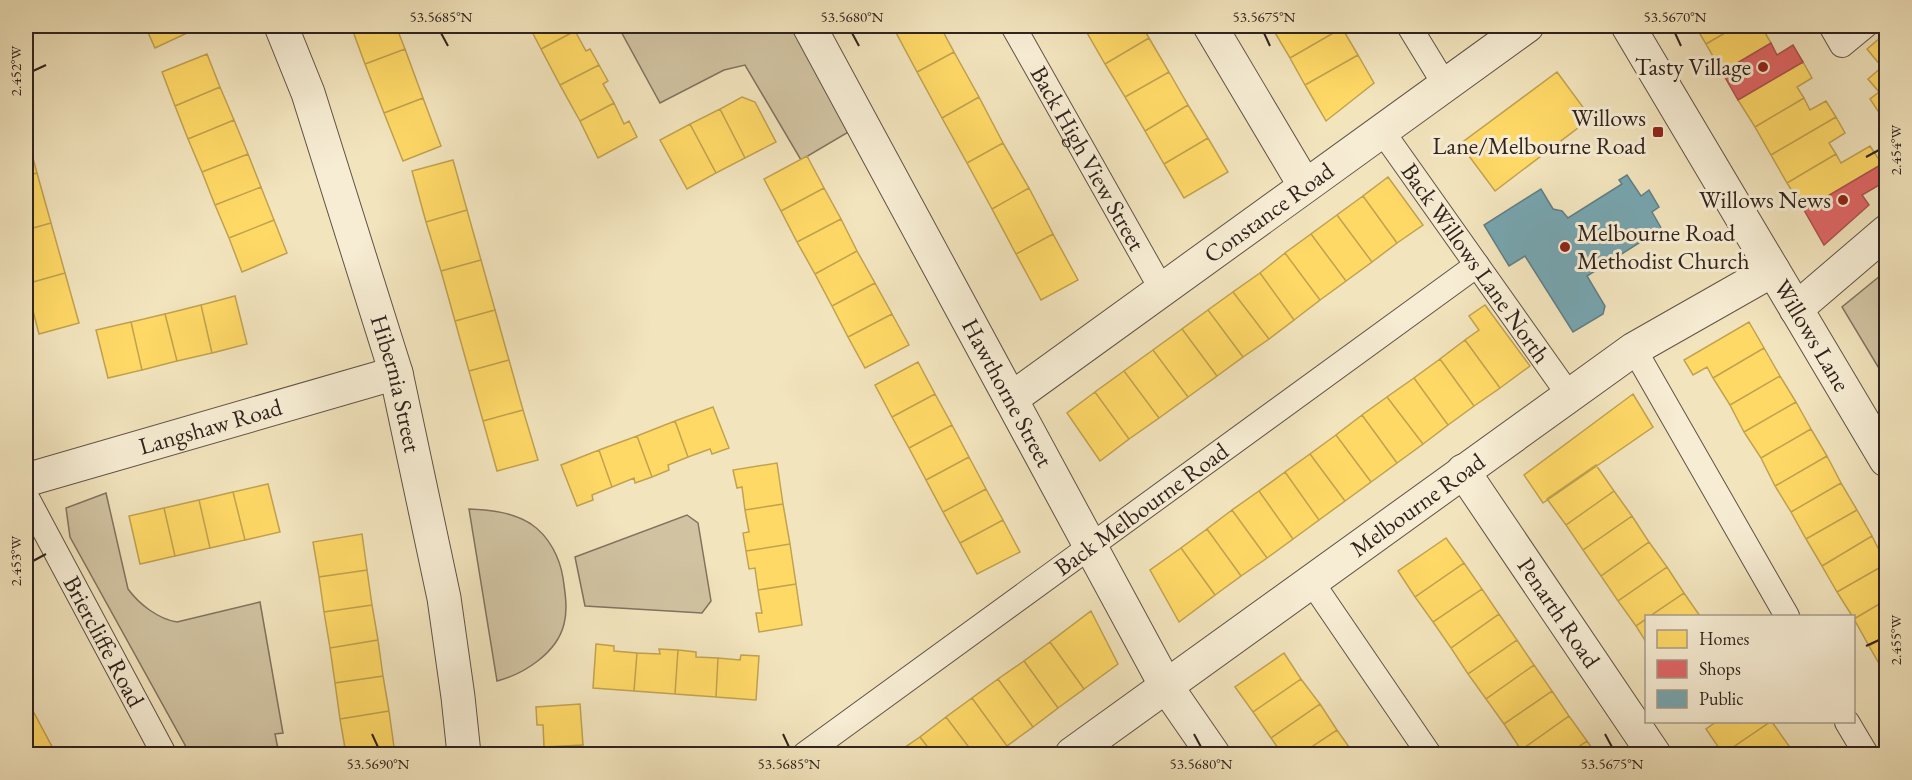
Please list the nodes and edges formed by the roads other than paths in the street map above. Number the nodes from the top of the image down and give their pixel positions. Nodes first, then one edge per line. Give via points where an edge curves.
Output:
1 (281, 26) edge
2 (809, 26) edge
3 (1013, 26) edge
4 (1210, 26) edge
5 (1409, 26) edge
6 (1527, 26) edge
7 (1628, 26) edge
8 (1865, 26) edge
9 (1837, 35) edge
10 (1444, 85) junction
11 (1382, 131) junction
12 (1305, 186) junction
13 (1887, 232) edge
14 (1477, 265) junction
15 (1773, 270) junction
16 (1162, 290) junction
17 (1796, 309) junction
18 (1634, 348) junction
19 (396, 373) junction
20 (1569, 395) junction
21 (1011, 399) junction
22 (1887, 460) edge
23 (1463, 471) junction
24 (26, 480) edge
25 (26, 496) edge
26 (1091, 547) junction
27 (1311, 581) junction
28 (1786, 615) edge
29 (1166, 686) junction
30 (1848, 723) edge
31 (164, 754) edge
32 (464, 754) edge
33 (804, 754) edge
34 (1072, 754) edge
35 (1213, 754) edge
36 (1429, 754) edge
37 (1654, 754) edge
38 (1866, 754) edge

1 - 19 street, Hibernia Street via 308,93
2 - 21 street, Hawthorne Street
3 - 16 lane, Back High View Street
4 - 12 street
5 - 10 lane
6 - 10 street, Constance Road
7 - 15 street, Willows Lane
8 - 9 lane
10 - 11 street, Constance Road
11 - 12 street, Constance Road
11 - 14 lane, Back Willows Lane North
12 - 16 street, Constance Road
13 - 17 street
14 - 20 lane, Back Willows Lane North
14 - 26 lane, Back Melbourne Road
15 - 17 street, Willows Lane
15 - 18 street, Melbourne Road
16 - 21 street, Constance Road
17 - 22 street, Willows Lane
18 - 20 street, Melbourne Road
18 - 28 lane
19 - 24 street, Langshaw Road
19 - 32 street, Hibernia Street via 444,598
20 - 23 street, Melbourne Road
21 - 26 street, Hawthorne Street
23 - 27 street, Melbourne Road
23 - 37 street, Penarth Road
25 - 31 lane, Briercliffe Road
26 - 29 street, Hawthorne Street
26 - 33 lane, Back Melbourne Road
27 - 29 street, Melbourne Road
27 - 36 lane
29 - 34 street, Melbourne Road
29 - 35 street, Hawthorne Street
30 - 38 lane

